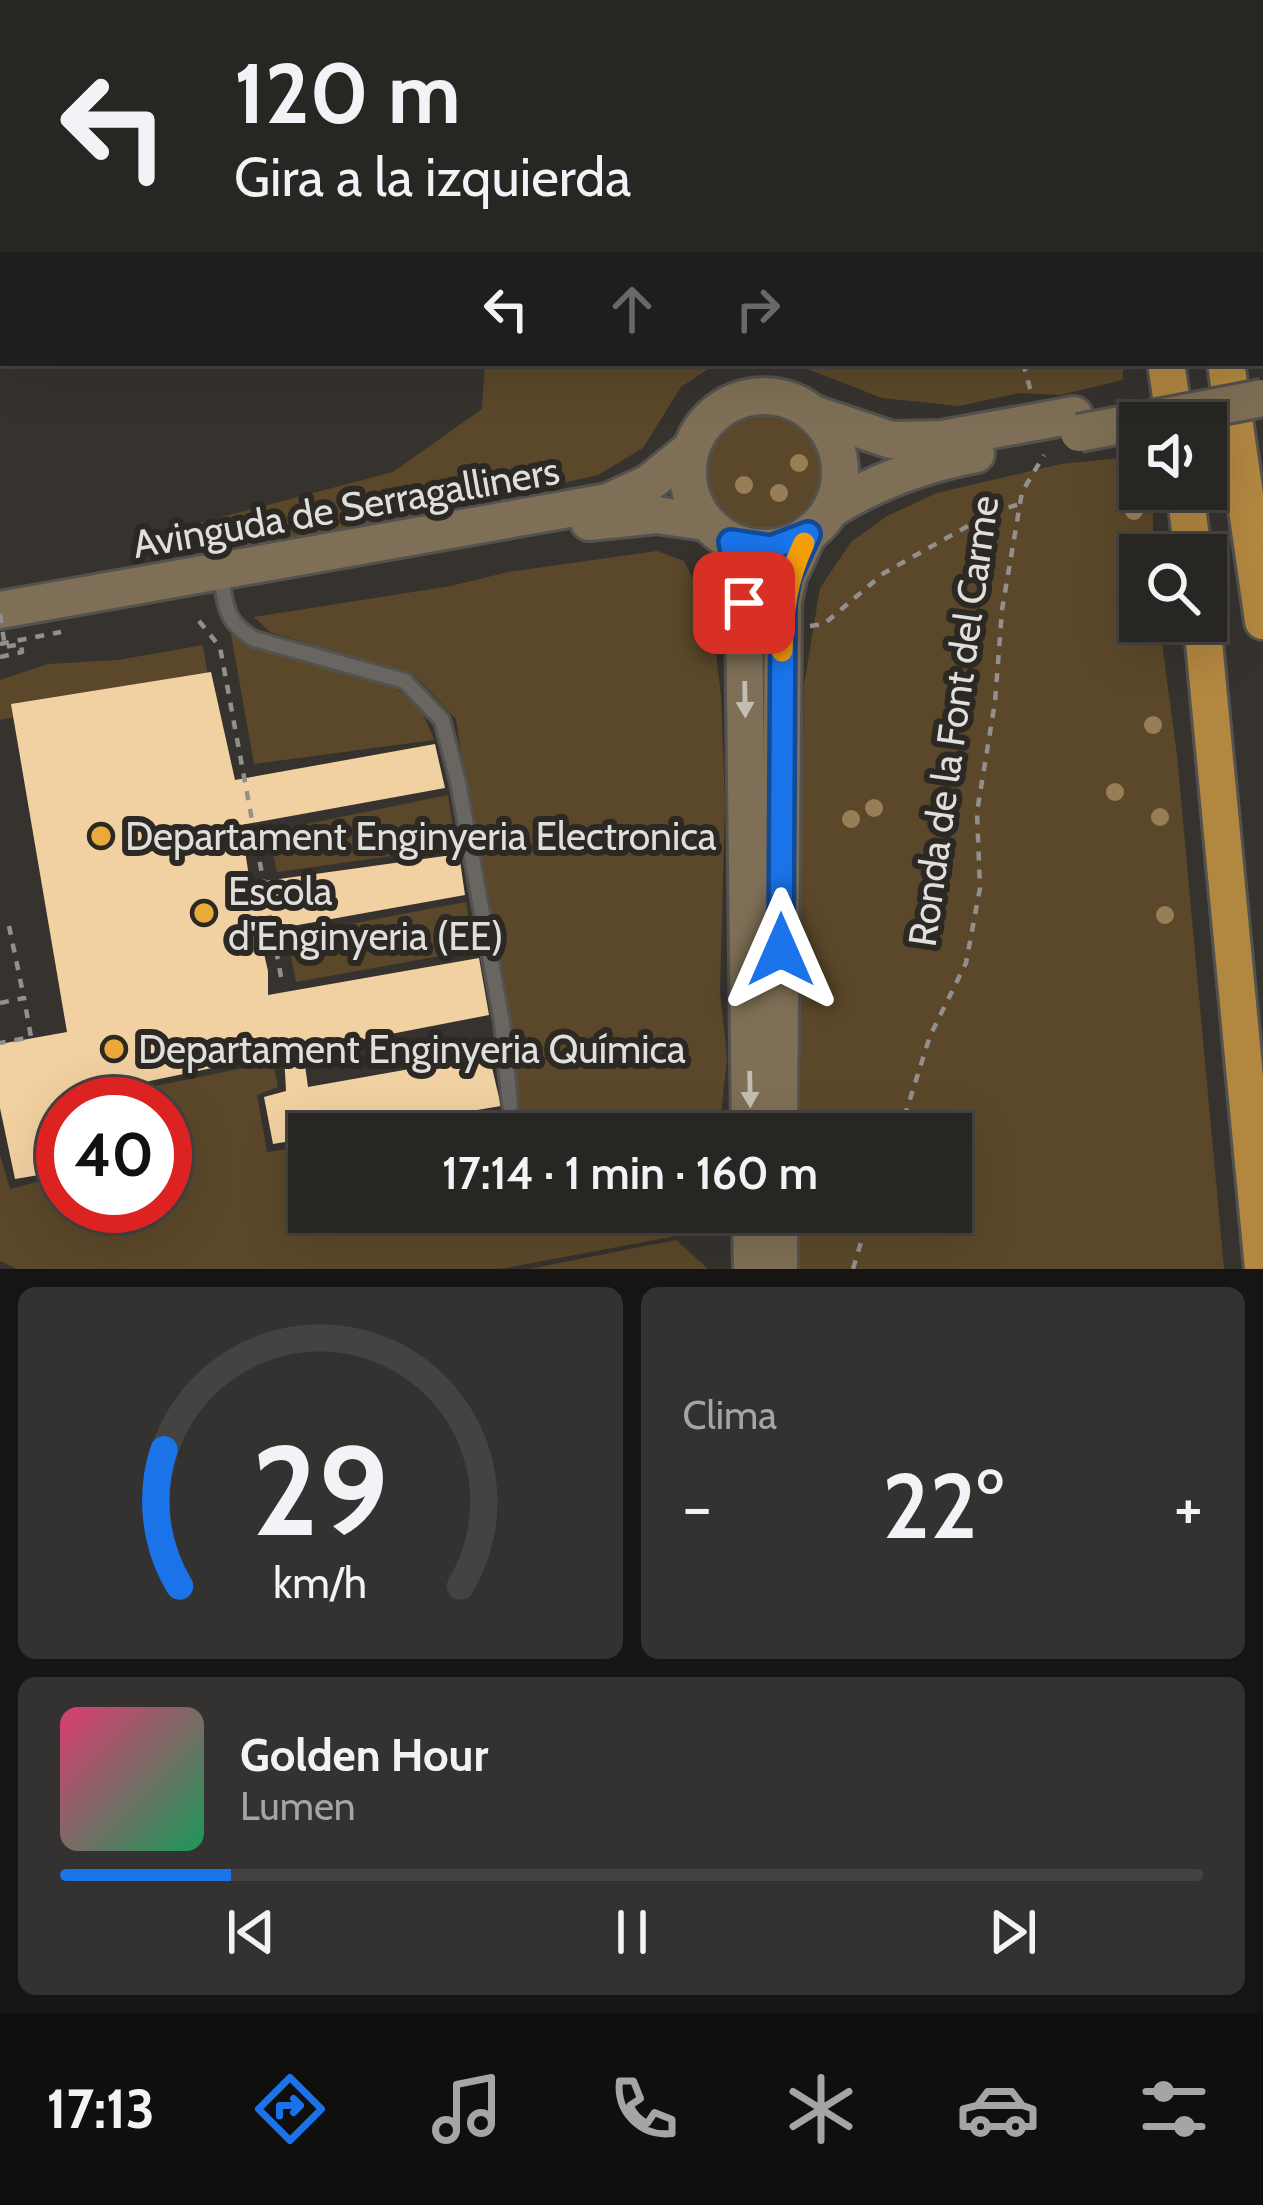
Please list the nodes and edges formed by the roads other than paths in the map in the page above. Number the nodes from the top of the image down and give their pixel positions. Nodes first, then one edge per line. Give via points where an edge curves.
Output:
1 (1166, 366) edge
2 (1226, 366) edge
3 (1263, 380) edge
4 (1263, 398) edge
5 (1172, 402) edge
6 (814, 414) junction
7 (1077, 424) junction
8 (691, 449) junction
9 (819, 522) junction
10 (718, 532) junction
11 (223, 588) junction
12 (1263, 621) edge
13 (1, 628) edge
14 (1205, 642) edge
15 (1209, 675) junction
16 (510, 1105) dead end
17 (750, 1113) edge
18 (779, 1113) edge
19 (751, 1233) edge
20 (779, 1233) edge
21 (752, 1269) edge
22 (779, 1269) edge
23 (1245, 1269) edge
24 (1262, 1269) edge

1 - 5 highway
2 - 12 highway
3 - 7 street
4 - 7 street, bridge
6 - 7 street via 891,440
6 - 8 street via 779,397 740,400 712,416
6 - 9 street via 839,459 838,489
7 - 9 street via 904,472 868,486
8 - 10 street via 689,487
8 - 13 street, Avinguda de Serragalliners via 608,502
9 - 10 street via 771,548
9 - 18 street via 783,603
10 - 11 street, Avinguda de Serragalliners via 656,515 610,518
10 -> 17 street via 744,603
11 - 13 street, Avinguda de Serragalliners
11 - 16 lane via 226,614 254,639 405,681 442,720 502,1022
14 - 15 highway
15 - 23 highway via 1199,741
15 - 24 highway
19 - 21 street
20 - 22 street

